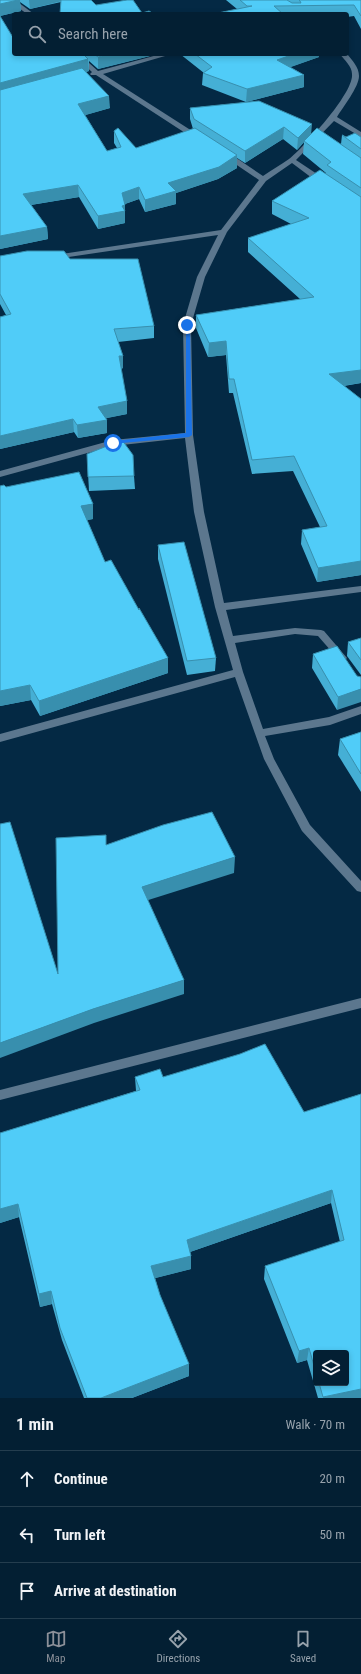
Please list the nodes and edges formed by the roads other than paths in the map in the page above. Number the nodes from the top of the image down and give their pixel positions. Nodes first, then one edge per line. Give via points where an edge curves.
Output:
1 (11, 0) edge
2 (28, 12) edge
3 (77, 56) edge
4 (161, 56) edge
5 (345, 56) edge
6 (97, 73) junction
7 (82, 77) edge
8 (358, 83) edge
9 (333, 118) junction
10 (361, 135) edge
11 (204, 141) edge
12 (217, 149) edge
13 (292, 160) junction
14 (264, 179) junction
15 (330, 186) edge
16 (223, 232) junction
17 (46, 258) edge
18 (189, 435) junction
19 (0, 474) edge
20 (361, 589) edge
21 (220, 607) junction
22 (230, 640) junction
23 (349, 668) edge
24 (238, 672) junction
25 (361, 710) edge
26 (259, 733) junction
27 (0, 738) edge
28 (361, 888) edge
29 (361, 1003) edge
30 (0, 1095) edge

1 - 2 street
3 - 6 street
4 - 6 street
5 - 8 street via 351,63
6 - 7 street
6 - 11 street
8 - 9 street
9 - 10 street
9 - 13 street via 319,138
12 - 14 street
13 - 14 street
13 - 15 street
14 - 16 street
16 - 17 street
16 - 18 street via 201,277 187,325
18 - 19 street via 113,443
18 - 21 street via 199,512
20 - 21 street
21 - 22 street
22 - 23 street via 295,631 321,633
22 - 24 street
24 - 26 street
24 - 27 street
25 - 26 street via 330,721
26 - 28 street via 269,760 306,828
29 - 30 street

